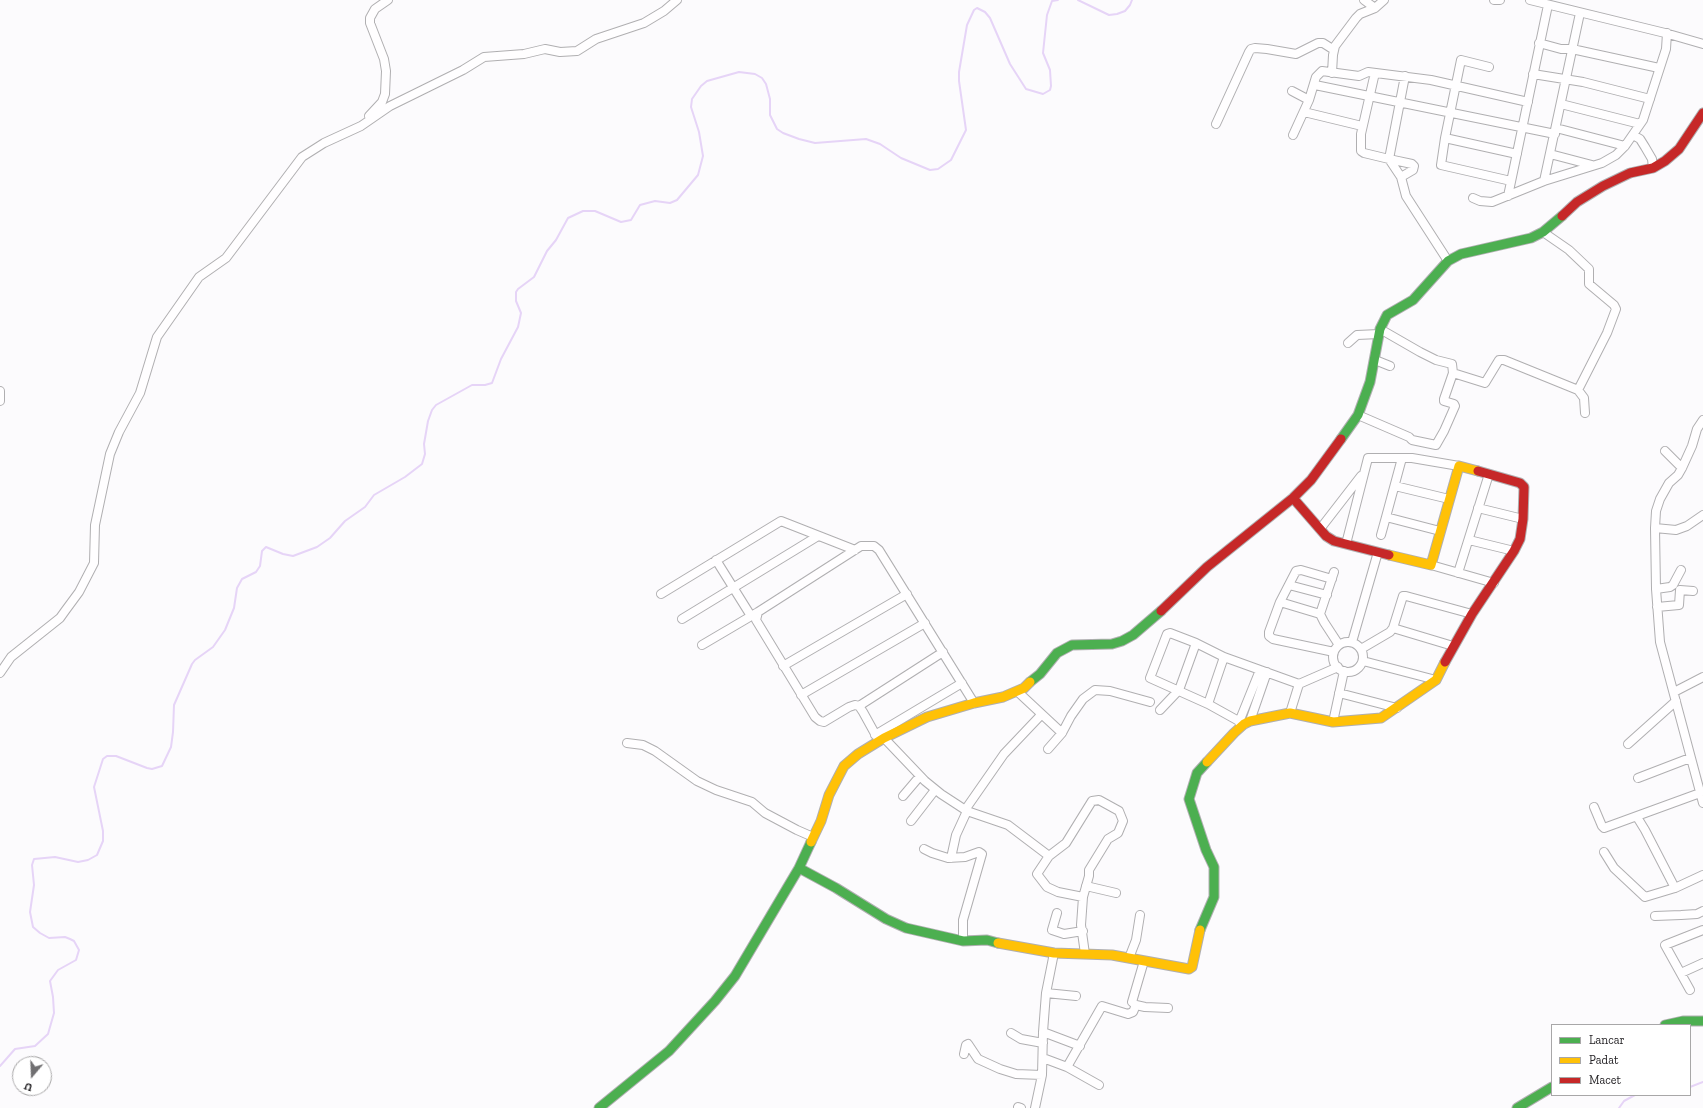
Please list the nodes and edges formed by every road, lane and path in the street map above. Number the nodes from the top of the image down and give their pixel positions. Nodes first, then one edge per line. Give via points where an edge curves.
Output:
1 (388, 0) edge
2 (677, 0) edge
3 (1364, 0) edge
4 (1384, 0) edge
5 (1494, 0) edge
6 (1500, 0) edge
7 (1530, 0) edge
8 (1548, 5) junction
9 (1375, 8) junction
10 (1580, 13) junction
11 (1670, 34) junction
12 (1539, 43) junction
13 (1703, 44) edge
14 (1572, 49) junction
15 (1334, 50) junction
16 (1489, 67) dead end
17 (1659, 68) junction
18 (1332, 73) junction
19 (1533, 74) junction
20 (1405, 76) junction
21 (1374, 77) dead end
22 (1566, 79) junction
23 (1315, 85) junction
24 (1456, 85) junction
25 (1292, 91) dead end
26 (1369, 96) junction
27 (1650, 99) junction
28 (1309, 100) junction
29 (1400, 102) junction
30 (1528, 102) junction
31 (1561, 104) junction
32 (1304, 112) junction
33 (1450, 113) junction
34 (1703, 113) edge
35 (1216, 124) dead end
36 (1640, 124) junction
37 (1362, 126) junction
38 (1522, 127) junction
39 (356, 129) junction
40 (1555, 131) junction
41 (1293, 135) dead end
42 (1633, 135) junction
43 (1445, 138) junction
44 (1625, 146) junction
45 (1516, 154) junction
46 (1550, 154) junction
47 (1389, 159) junction
48 (1593, 165) junction
49 (1654, 168) junction
50 (1401, 177) junction
51 (1511, 181) junction
52 (1544, 181) junction
53 (1508, 196) junction
54 (1473, 198) dead end
55 (1544, 232) junction
56 (1448, 260) junction
57 (1380, 331) junction
58 (1348, 343) dead end
59 (1375, 360) junction
60 (1390, 366) dead end
61 (1453, 373) junction
62 (1578, 390) junction
63 (0, 391) edge
64 (0, 401) edge
65 (1584, 413) dead end
66 (1358, 414) junction
67 (1703, 420) edge
68 (1665, 451) dead end
69 (1402, 458) junction
70 (1458, 466) junction
71 (1682, 468) junction
72 (1364, 472) junction
73 (1489, 474) junction
74 (1395, 486) junction
75 (1293, 498) junction
76 (1449, 499) junction
77 (1478, 508) junction
78 (1703, 515) edge
79 (1386, 517) junction
80 (1523, 519) junction
81 (1655, 528) junction
82 (1320, 529) junction
83 (1440, 530) junction
84 (1381, 535) dead end
85 (818, 536) junction
86 (1469, 540) junction
87 (1346, 544) junction
88 (855, 550) junction
89 (1514, 551) junction
90 (1378, 552) junction
91 (716, 560) junction
92 (1431, 565) junction
93 (1682, 570) dead end
94 (1458, 573) junction
95 (1494, 583) junction
96 (1289, 585) junction
97 (733, 588) junction
98 (1656, 589) junction
99 (1693, 591) dead end
100 (661, 594) dead end
101 (907, 594) junction
102 (1327, 595) junction
103 (1280, 602) junction
104 (1657, 607) junction
105 (754, 614) junction
106 (1320, 614) junction
107 (1472, 614) junction
108 (682, 619) dead end
109 (925, 623) junction
110 (1393, 628) junction
111 (1352, 642) junction
112 (1196, 643) junction
113 (702, 646) dead end
114 (1453, 646) junction
115 (1336, 649) junction
116 (1361, 649) junction
117 (943, 652) junction
118 (1224, 657) junction
119 (1363, 661) junction
120 (783, 666) junction
121 (1341, 669) junction
122 (1263, 671) junction
123 (0, 673) edge
124 (1703, 677) edge
125 (1436, 680) junction
126 (962, 683) junction
127 (1299, 684) junction
128 (1179, 690) junction
129 (1018, 692) junction
130 (1674, 692) junction
131 (1339, 693) junction
132 (801, 695) junction
133 (1676, 700) junction
134 (1150, 702) dead end
135 (974, 703) junction
136 (1208, 704) junction
137 (858, 706) junction
138 (1397, 708) junction
139 (1160, 710) dead end
140 (1290, 713) junction
141 (1041, 715) junction
142 (1244, 722) junction
143 (1334, 722) junction
144 (1062, 733) junction
145 (880, 738) junction
146 (627, 743) dead end
147 (1628, 744) dead end
148 (1048, 749) dead end
149 (1690, 758) junction
150 (920, 776) junction
151 (1638, 778) dead end
152 (935, 790) junction
153 (1700, 793) junction
154 (903, 796) dead end
155 (1703, 803) edge
156 (1594, 807) dead end
157 (966, 811) junction
158 (1637, 817) junction
159 (911, 821) dead end
160 (813, 837) junction
161 (924, 849) dead end
162 (1604, 852) dead end
163 (1049, 856) junction
164 (951, 858) junction
165 (799, 868) junction
166 (1703, 875) edge
167 (1086, 886) junction
168 (1675, 888) junction
169 (1116, 893) dead end
170 (1083, 898) junction
171 (1703, 911) edge
172 (1057, 913) dead end
173 (1140, 915) dead end
174 (1655, 916) dead end
175 (1703, 930) edge
176 (1083, 931) junction
177 (963, 941) junction
178 (1054, 953) junction
179 (1085, 954) junction
180 (1128, 958) junction
181 (1144, 961) junction
182 (1703, 963) edge
183 (1682, 973) junction
184 (1690, 990) dead end
185 (1046, 994) junction
186 (1076, 996) dead end
187 (1136, 1005) junction
188 (1168, 1008) dead end
189 (1703, 1021) edge
190 (1670, 1024) edge
191 (1043, 1032) junction
192 (1011, 1033) dead end
193 (1043, 1043) junction
194 (1080, 1046) junction
195 (964, 1054) dead end
196 (1043, 1058) junction
197 (1067, 1067) junction
198 (1042, 1075) junction
199 (1099, 1085) dead end
200 (1551, 1088) edge
201 (599, 1108) edge
202 (1035, 1108) edge
203 (1517, 1108) edge

1 - 39 street via 375,9 370,18 384,58 386,94 379,106
2 - 39 street via 644,23 596,39 577,51 560,52 545,49 524,54 484,57 390,106
3 - 9 street
4 - 9 street
5 - 6 street
7 - 8 street
8 - 10 street
8 - 12 street
9 - 15 street via 1356,18
10 - 11 street
10 - 14 street
11 - 13 street
11 - 17 street
12 - 14 street
12 - 19 street
14 - 17 street
14 - 22 street
15 - 18 street
15 - 35 street via 1323,43 1296,54 1252,49
16 - 24 street via 1461,60
17 - 27 street
18 - 20 street via 1359,76 1368,72
18 - 23 street via 1322,71
19 - 22 street
19 - 30 street
20 - 24 street
20 - 29 street
21 - 26 street
22 - 27 street
22 - 31 street
23 - 26 street
23 - 28 street
24 - 30 street
24 - 33 street
25 - 28 street
26 - 29 street
26 - 37 street
27 - 36 street
28 - 32 street
29 - 33 street
29 - 47 street
30 - 38 street
31 - 36 street
31 - 40 street
32 - 37 street
32 - 41 street
33 - 38 street
33 - 43 street
34 - 49 main road via 1679,149
36 - 42 street
37 - 47 street via 1361,151
38 - 40 street
38 - 45 street
39 - 123 street via 324,143 302,157 226,258 199,277 158,337 140,393 110,454 95,525 94,563 66,611 11,657
40 - 44 street
40 - 46 street
42 - 44 street
42 - 49 street via 1645,147
43 - 45 street
43 - 51 street via 1441,165
44 - 48 street via 1616,155
45 - 51 street
46 - 48 street
46 - 52 street
47 - 50 street
47 - 50 street via 1414,166 1413,170
48 - 52 street
49 - 55 main road via 1630,173 1603,186 1577,202
50 - 56 street via 1406,196
51 - 53 street
52 - 53 street
53 - 54 street via 1486,202
55 - 56 main road via 1527,240 1461,254
55 - 62 street via 1589,269 1588,282 1616,309 1608,333
56 - 57 main road via 1413,300 1387,315
57 - 58 street via 1357,335
57 - 59 main road
57 - 61 street via 1436,360 1452,364
59 - 60 street
59 - 66 main road
61 - 62 street via 1485,383 1499,360 1504,360
61 - 66 street via 1444,401 1455,406 1436,445 1412,440 1409,436
62 - 65 street via 1584,398
63 - 64 street
66 - 75 main road via 1311,480
67 - 71 street
68 - 71 street
69 - 70 street
69 - 72 street via 1370,457 1367,459
69 - 74 street
70 - 73 main road
70 - 76 main road
71 - 81 street via 1660,499
72 - 82 street
72 - 87 street
73 - 77 street
73 - 80 main road via 1520,483 1524,487
74 - 76 street
74 - 79 street
75 - 82 main road
75 - 129 main road via 1207,567 1133,635 1112,644 1072,645 1057,653 1040,674
76 - 83 main road
77 - 80 street
77 - 86 street
78 - 81 street via 1676,530
79 - 83 street
79 - 84 street
80 - 89 main road via 1520,539
81 - 98 street
82 - 87 main road via 1334,541
83 - 92 main road
85 - 88 street
85 - 91 street via 781,521
85 - 97 street
86 - 89 street
86 - 94 street
87 - 90 main road
88 - 101 street via 868,545 879,550
88 - 105 street
89 - 95 main road
90 - 92 main road
90 - 111 street
91 - 97 street
91 - 100 street
92 - 94 street
93 - 98 street via 1673,585
94 - 95 street
95 - 107 main road
96 - 102 street
96 - 102 street via 1297,570 1333,575
96 - 103 street
97 - 105 street
97 - 108 street
98 - 104 street
99 - 104 street via 1680,590 1679,605
101 - 109 street
101 - 120 street
102 - 106 street
103 - 106 street
103 - 115 street via 1269,632 1270,637
104 - 130 street via 1660,642
105 - 113 street
105 - 120 street
106 - 115 street
107 - 110 street via 1406,596 1402,598
107 - 114 main road
109 - 117 street
109 - 132 street
110 - 114 street
110 - 116 street
111 - 115 street via 1343,643
111 - 116 street
112 - 118 street
112 - 128 street
112 - 128 street via 1167,634 1150,676 1151,680
114 - 125 main road
115 - 121 street via 1334,660
116 - 119 street
117 - 126 street
117 - 137 street
118 - 122 street
118 - 136 street
119 - 121 street via 1356,670 1350,672
119 - 125 street
120 - 132 street
121 - 127 street
121 - 131 street
122 - 127 street
122 - 142 street
124 - 130 street
125 - 138 main road
126 - 135 street
126 - 145 street
127 - 140 street
128 - 136 street
128 - 139 street
129 - 135 main road
129 - 141 street
130 - 133 street
131 - 138 street
131 - 143 street
132 - 137 street via 815,717 824,722 849,707
133 - 147 street
133 - 149 street
134 - 144 street via 1110,691 1095,690 1083,699
135 - 145 main road via 927,717
136 - 142 street
137 - 145 street
138 - 143 main road via 1381,718
140 - 142 main road
140 - 143 main road
141 - 144 street
141 - 157 street via 1004,754
142 - 181 main road via 1197,773 1189,796 1214,867 1215,882 1214,897 1201,927 1192,967 1183,969
144 - 148 street
145 - 150 street
145 - 160 main road via 844,766 829,795
146 - 160 street via 655,751 697,781 752,802 765,813
149 - 151 street
149 - 153 street
150 - 152 street
150 - 154 street
152 - 157 street
152 - 159 street
153 - 155 street
153 - 158 street via 1668,803
156 - 158 street via 1604,828
157 - 163 street via 1008,825
157 - 164 street via 956,835
158 - 168 street
160 - 165 main road
161 - 164 street
162 - 168 street via 1614,868 1645,897
163 - 167 street via 1066,843 1092,801 1099,800 1119,811 1123,822 1118,833 1108,839 1090,868
163 - 170 street via 1037,874 1044,884 1058,892
164 - 177 street via 965,858 979,852 982,854 963,920
165 - 177 main road via 906,928
165 - 201 main road via 735,976 669,1051
166 - 168 street
167 - 169 street
167 - 170 street
170 - 176 street
171 - 174 street via 1697,914
172 - 176 street via 1052,930 1064,934
173 - 180 street via 1136,940
175 - 183 street via 1665,944
176 - 179 street
177 - 178 main road via 987,940
178 - 179 main road
178 - 185 street
179 - 180 main road
180 - 181 main road
181 - 187 street via 1132,1002
182 - 183 street
183 - 184 street
185 - 186 street
185 - 191 street
187 - 188 street
187 - 194 street via 1133,1012 1128,1014 1102,1006
189 - 190 main road
191 - 193 street
191 - 194 street
192 - 193 street via 1021,1039
193 - 196 street
194 - 197 street
195 - 198 street via 968,1044 978,1058 1004,1070 1016,1074
196 - 197 street
196 - 198 street
197 - 199 street
198 - 202 street
200 - 203 main road

